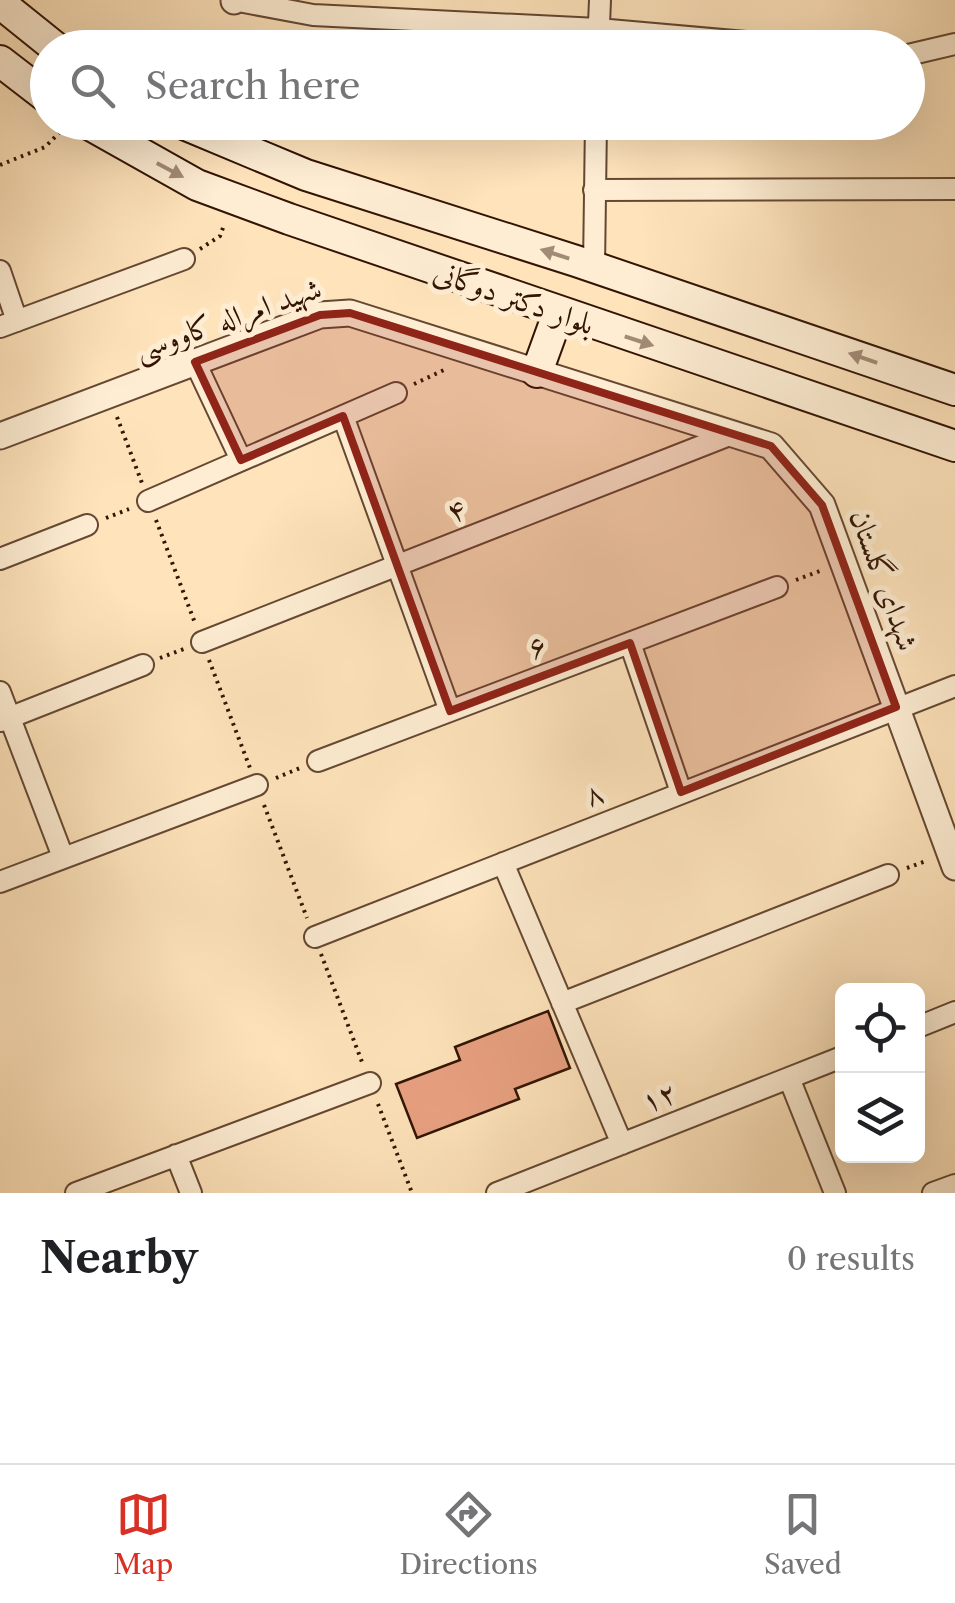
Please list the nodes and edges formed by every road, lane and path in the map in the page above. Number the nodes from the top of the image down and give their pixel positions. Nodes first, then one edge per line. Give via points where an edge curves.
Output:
1 (233, 0) edge
2 (600, 0) edge
3 (0, 3) edge
4 (34, 30) edge
5 (503, 30) edge
6 (598, 30) edge
7 (955, 44) edge
8 (925, 52) edge
9 (0, 61) edge
10 (30, 84) edge
11 (53, 140) edge
12 (118, 140) edge
13 (222, 140) edge
14 (595, 140) edge
15 (0, 166) edge
16 (955, 189) edge
17 (594, 190) junction
18 (234, 198) junction
19 (184, 259) joint
20 (594, 267) junction
21 (0, 271) edge
22 (558, 314) junction
23 (9, 324) edge
24 (478, 353) junction
25 (195, 362) junction
26 (537, 372) junction
27 (955, 390) edge
28 (396, 393) joint
29 (342, 416) junction
30 (732, 434) junction
31 (0, 436) edge
32 (955, 446) edge
33 (242, 460) junction
34 (148, 501) joint
35 (87, 525) joint
36 (0, 559) edge
37 (842, 562) junction
38 (397, 565) junction
39 (777, 587) joint
40 (202, 642) joint
41 (630, 643) junction
42 (143, 665) joint
43 (955, 686) edge
44 (0, 692) edge
45 (896, 707) junction
46 (450, 711) junction
47 (5, 720) edge
48 (318, 762) joint
49 (257, 785) joint
50 (681, 792) junction
51 (63, 857) junction
52 (952, 860) edge
53 (503, 863) junction
54 (888, 875) joint
55 (0, 882) edge
56 (314, 937) dead end
57 (562, 1002) junction
58 (955, 1012) edge
59 (925, 1024) edge
60 (835, 1060) edge
61 (789, 1078) junction
62 (370, 1083) dead end
63 (622, 1144) junction
64 (176, 1155) junction
65 (955, 1185) edge
66 (76, 1193) edge
67 (191, 1193) edge
68 (497, 1193) edge
69 (835, 1193) edge
70 (934, 1193) edge

1 - 5 street via 312,14
2 - 6 street
3 - 4 main road
7 - 8 street
9 - 10 main road
11 - 15 path
12 -> 18 main road, بلوار دکتر دوگانی
20 -> 13 main road, بلوار دکتر دوگانی via 306,175
14 - 17 street
16 - 17 street
17 - 20 street
18 - 19 path via 220,236
18 - 22 main road, بلوار دکتر دوگانی
19 - 23 street
27 -> 20 main road, بلوار دکتر دوگانی
21 - 23 street
22 - 26 main road
22 -> 32 main road, بلوار دکتر دوگانی
24 - 25 street, شهید امراله کاووسی via 350,313 320,315
24 - 26 street, شهید امراله کاووسی
24 - 28 path
25 - 31 street, شهید امراله کاووسی
25 - 33 street
26 - 30 street, شهدای گلستان
28 - 29 street
29 - 33 street
29 - 38 street
30 - 37 street, شهدای گلستان via 771,446 822,506
30 - 38 street, ۴
33 - 34 street
34 - 35 path
35 - 36 street
37 - 39 path
37 - 45 street, شهدای گلستان
38 - 40 street, ۴
38 - 46 street
39 - 41 street, ۶
40 - 42 path
41 - 46 street, ۶
41 - 50 street
42 - 47 street
43 - 45 street, ۸
44 - 47 street
45 - 50 street, ۸
45 - 52 street, شهدای گلستان
46 - 48 street, ۶
47 - 51 street
48 - 49 path
49 - 51 street
50 - 53 street, ۸
51 - 55 street
52 - 54 path
53 - 56 street, ۸
53 - 57 street
54 - 57 street
57 - 63 street
58 - 59 street
60 - 61 street, ۱۲
61 - 63 street, ۱۲
61 - 69 street
62 - 64 street
63 - 68 street, ۱۲
64 - 66 street
64 - 67 street
65 - 70 street

